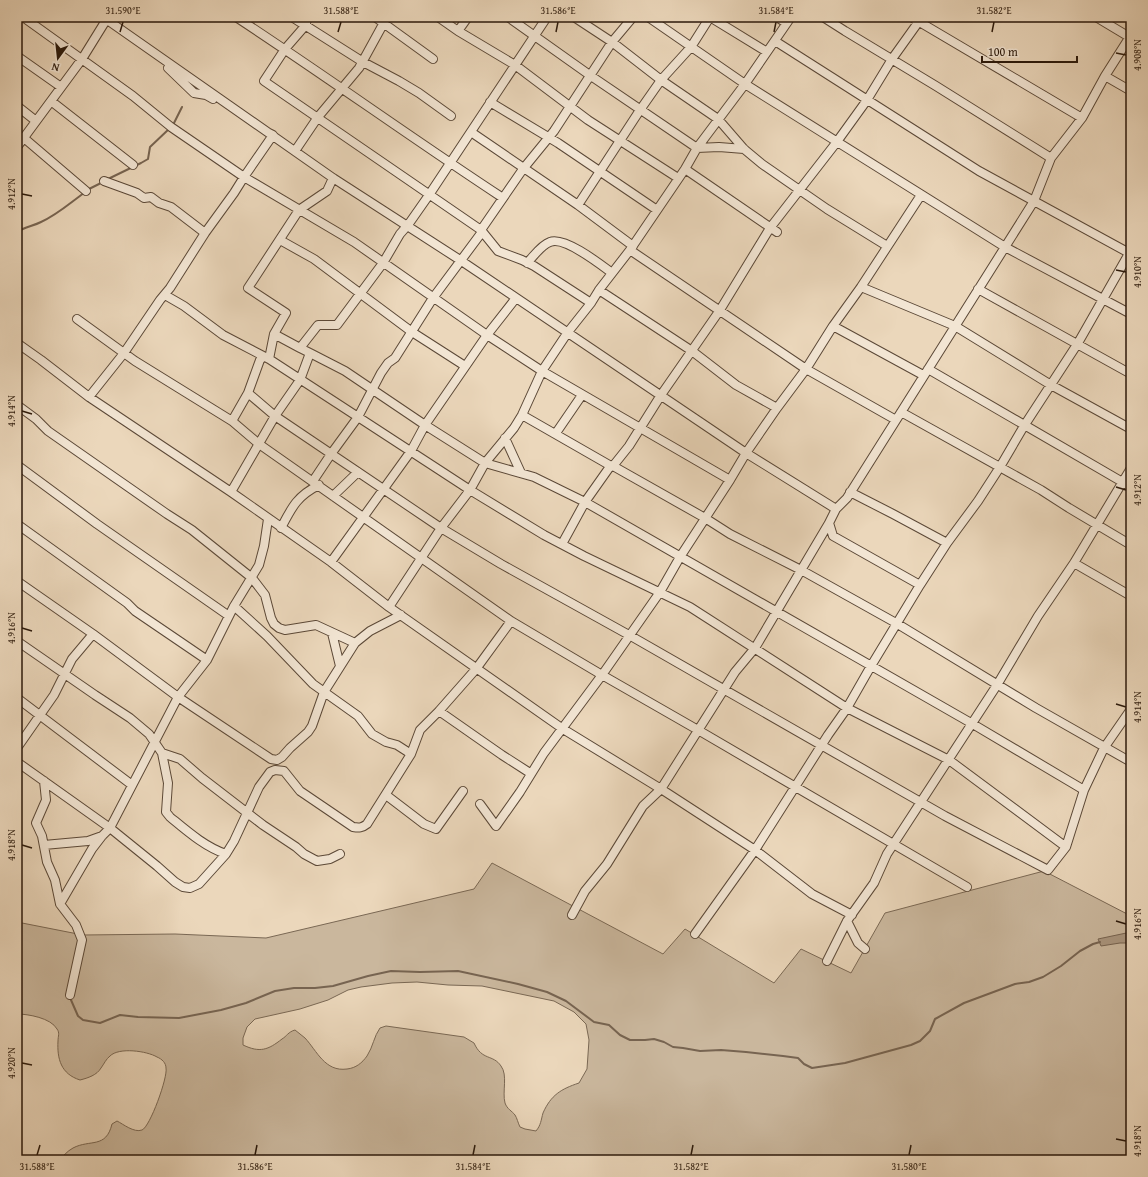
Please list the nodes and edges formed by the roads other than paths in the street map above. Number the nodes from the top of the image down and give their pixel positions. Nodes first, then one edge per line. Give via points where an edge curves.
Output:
1 (24, 17) edge
2 (236, 17) edge
3 (292, 17) edge
4 (308, 17) edge
5 (375, 17) edge
6 (438, 17) edge
7 (468, 17) edge
8 (508, 17) edge
9 (547, 17) edge
10 (574, 17) edge
11 (633, 17) edge
12 (648, 17) edge
13 (710, 17) edge
14 (777, 17) edge
15 (823, 17) edge
16 (911, 17) edge
17 (1096, 17) edge
18 (106, 18) edge
19 (921, 19) edge
20 (385, 20) edge
21 (788, 20) edge
22 (305, 26) junction
23 (458, 31) junction
24 (535, 35) junction
25 (1131, 37) edge
26 (775, 41) junction
27 (612, 42) junction
28 (691, 47) junction
29 (285, 49) junction
30 (766, 52) junction
31 (17, 56) edge
32 (82, 59) junction
33 (433, 59) dead end
34 (892, 59) junction
35 (363, 62) junction
36 (515, 65) junction
37 (591, 76) junction
38 (1105, 76) junction
39 (661, 80) junction
40 (744, 84) junction
41 (61, 87) junction
42 (341, 89) junction
43 (1131, 91) edge
44 (867, 100) junction
45 (51, 101) junction
46 (490, 102) junction
47 (17, 106) edge
48 (571, 106) junction
49 (640, 110) junction
50 (451, 116) dead end
51 (318, 117) junction
52 (1082, 118) junction
53 (718, 119) junction
54 (36, 120) junction
55 (471, 132) junction
56 (272, 135) junction
57 (548, 137) junction
58 (24, 138) junction
59 (620, 140) junction
60 (17, 147) edge
61 (697, 148) junction
62 (744, 149) junction
63 (295, 151) junction
64 (1051, 158) junction
65 (449, 163) junction
66 (133, 165) dead end
67 (523, 169) junction
68 (684, 169) junction
69 (600, 172) junction
70 (244, 177) junction
71 (333, 178) junction
72 (678, 178) junction
73 (104, 181) dead end
74 (800, 190) junction
75 (86, 191) dead end
76 (429, 195) junction
77 (921, 195) junction
78 (503, 198) junction
79 (1034, 201) junction
80 (578, 205) junction
81 (299, 210) junction
82 (657, 210) junction
83 (408, 225) junction
84 (773, 230) junction
85 (481, 231) junction
86 (204, 233) junction
87 (280, 240) junction
88 (887, 246) junction
89 (1006, 247) junction
90 (631, 248) junction
91 (1130, 252) edge
92 (460, 260) junction
93 (383, 263) junction
94 (527, 263) junction
95 (612, 273) junction
96 (861, 287) junction
97 (978, 289) junction
98 (599, 290) junction
99 (361, 294) junction
100 (165, 295) junction
101 (433, 298) junction
102 (516, 298) junction
103 (1104, 299) junction
104 (591, 303) junction
105 (720, 310) junction
106 (1131, 314) edge
107 (77, 319) dead end
108 (833, 326) junction
109 (954, 326) junction
110 (412, 332) junction
111 (568, 332) junction
112 (274, 334) junction
113 (487, 335) junction
114 (17, 343) edge
115 (1078, 343) junction
116 (300, 348) junction
117 (692, 351) junction
118 (124, 353) junction
119 (310, 353) junction
120 (269, 359) junction
121 (465, 366) junction
122 (806, 369) junction
123 (542, 371) junction
124 (926, 372) junction
125 (1131, 374) edge
126 (300, 380) junction
127 (1050, 385) junction
128 (372, 389) junction
129 (248, 393) junction
130 (582, 395) junction
131 (661, 395) junction
132 (89, 397) junction
133 (17, 406) edge
134 (777, 408) junction
135 (901, 412) junction
136 (522, 415) junction
137 (275, 416) junction
138 (358, 417) junction
139 (896, 420) junction
140 (232, 421) junction
141 (425, 425) junction
142 (1024, 426) junction
143 (641, 428) junction
144 (1131, 430) edge
145 (556, 433) junction
146 (504, 438) junction
147 (259, 444) junction
148 (411, 451) junction
149 (746, 453) junction
150 (331, 454) junction
151 (485, 463) junction
152 (17, 465) edge
153 (612, 466) junction
154 (1000, 467) junction
155 (1131, 468) edge
156 (358, 472) junction
157 (521, 473) junction
158 (730, 480) junction
159 (1123, 482) junction
160 (316, 483) junction
161 (1131, 487) edge
162 (382, 488) junction
163 (470, 490) junction
164 (231, 492) junction
165 (850, 492) junction
166 (333, 496) junction
167 (585, 502) junction
168 (836, 509) junction
169 (363, 517) junction
170 (705, 518) junction
171 (268, 519) junction
172 (829, 523) junction
173 (17, 524) edge
174 (1097, 525) junction
175 (281, 528) junction
176 (441, 528) junction
177 (947, 543) junction
178 (562, 544) junction
179 (1131, 544) edge
180 (680, 557) junction
181 (421, 558) junction
182 (331, 562) junction
183 (1074, 564) junction
184 (801, 570) junction
185 (252, 578) junction
186 (17, 581) edge
187 (920, 585) junction
188 (660, 592) junction
189 (1131, 596) edge
190 (234, 606) junction
191 (389, 607) junction
192 (776, 612) junction
193 (401, 615) junction
194 (229, 616) junction
195 (511, 621) junction
196 (896, 624) junction
197 (332, 632) junction
198 (93, 634) junction
199 (629, 635) junction
200 (17, 641) edge
201 (355, 643) junction
202 (755, 648) junction
203 (207, 660) junction
204 (340, 666) junction
205 (871, 666) junction
206 (476, 668) junction
207 (64, 674) junction
208 (602, 675) junction
209 (997, 684) junction
210 (724, 690) junction
211 (324, 692) junction
212 (178, 697) junction
213 (17, 698) edge
214 (848, 708) junction
215 (1131, 709) edge
216 (439, 711) junction
217 (41, 715) junction
218 (971, 723) junction
219 (563, 729) junction
220 (698, 730) junction
221 (155, 742) junction
222 (822, 745) junction
223 (17, 748) edge
224 (1104, 748) junction
225 (162, 753) junction
226 (411, 754) junction
227 (263, 755) junction
228 (282, 757) junction
229 (949, 760) junction
230 (17, 762) edge
231 (1131, 762) edge
232 (276, 770) junction
233 (530, 773) junction
234 (44, 781) junction
235 (132, 785) junction
236 (795, 787) junction
237 (661, 789) junction
238 (1084, 790) junction
239 (463, 791) dead end
240 (386, 795) junction
241 (920, 802) junction
242 (480, 804) dead end
243 (247, 812) junction
244 (110, 828) junction
245 (102, 836) junction
246 (893, 844) junction
247 (44, 846) junction
248 (1066, 847) junction
249 (755, 850) junction
250 (226, 854) junction
251 (340, 854) dead end
252 (967, 887) dead end
253 (60, 904) junction
254 (572, 915) dead end
255 (849, 918) junction
256 (695, 934) dead end
257 (865, 949) dead end
258 (827, 961) dead end
259 (70, 995) dead end

1 - 32 street
2 - 29 street
3 - 22 street
4 - 22 street
5 - 20 street
6 - 23 street
7 - 23 street
8 - 24 street
9 - 24 street
10 - 27 street
11 - 27 street
12 - 28 street
13 - 28 street
13 - 30 street
14 - 21 street
15 - 34 street
16 - 19 street
17 - 25 street
18 - 32 street
18 - 56 street
19 - 34 street
19 - 52 street
20 - 33 street
20 - 35 street
21 - 26 street
22 - 29 street
22 - 35 street
23 - 36 street
24 - 36 street
24 - 37 street
25 - 38 street
26 - 30 street
26 - 44 street
27 - 37 street
27 - 39 street
28 - 39 street
28 - 40 street
29 - 42 street
29 - 51 street via 264,81
30 - 40 street
31 - 41 street
32 - 41 street
32 - 70 street via 171,127
34 - 44 street
34 - 64 street
35 - 42 street
35 - 50 street via 399,81
36 - 46 street
36 - 48 street
37 - 48 street
37 - 49 street
38 - 43 street
38 - 52 street
39 - 49 street
39 - 53 street
40 - 53 street
40 - 77 street
41 - 45 street
42 - 51 street
42 - 65 street
44 - 74 street
44 - 79 street via 978,171
45 - 54 street
45 - 66 street
46 - 55 street
46 - 57 street
47 - 54 street
48 - 57 street
48 - 59 street
49 - 59 street
49 - 61 street
51 - 63 street
51 - 76 street
52 - 64 street
53 - 61 street
53 - 62 street
54 - 58 street
55 - 65 street
55 - 67 street
56 - 63 street
56 - 70 street
57 - 67 street
57 - 69 street
58 - 60 street
58 - 75 street
59 - 69 street
59 - 72 street
61 - 62 street
61 - 68 street
62 - 74 street
63 - 71 street
64 - 79 street
65 - 76 street
65 - 78 street
67 - 78 street
67 - 80 street
68 - 72 street
68 - 84 street
69 - 80 street
69 - 82 street
70 - 81 street
70 - 86 street
71 - 81 street via 327,191
71 - 83 street
72 - 82 street
73 - 86 street via 144,198 151,197 171,207
74 - 84 street
74 - 88 street
76 - 83 street
76 - 85 street
77 - 88 street
77 - 89 street
78 - 85 street
79 - 89 street
79 - 91 street
80 - 90 street
81 - 87 street
81 - 93 street via 354,242
82 - 90 street
83 - 92 street
83 - 93 street
84 - 105 street
85 - 92 street
85 - 94 street via 498,251
86 - 100 street
87 - 99 street via 314,259
87 - 112 street via 248,288 286,313
88 - 96 street
89 - 97 street
89 - 103 street
90 - 95 street
90 - 105 street
91 - 103 street
92 - 101 street
92 - 102 street
93 - 99 street
93 - 101 street
94 - 95 street via 545,244 552,241 585,253
94 - 104 street
95 - 98 street
96 - 108 street
96 - 109 street
97 - 109 street
97 - 115 street
98 - 104 street
98 - 117 street
99 - 110 street
99 - 116 street via 337,324 318,325
100 - 118 street
100 - 120 street via 222,335
101 - 110 street
101 - 113 street
102 - 111 street
102 - 113 street
103 - 106 street
103 - 115 street
104 - 111 street
105 - 117 street
105 - 122 street
107 - 118 street
108 - 122 street
108 - 124 street
109 - 124 street
109 - 127 street
110 - 121 street
110 - 128 street
111 - 123 street
111 - 131 street
112 - 116 street
112 - 120 street
113 - 121 street
113 - 123 street
114 - 132 street
115 - 125 street
115 - 127 street
116 - 119 street
117 - 131 street
117 - 134 street via 736,385
118 - 132 street
118 - 140 street
119 - 126 street
119 - 128 street via 346,371
120 - 126 street
120 - 129 street via 263,357 260,360
121 - 141 street
122 - 134 street
122 - 139 street
123 - 130 street
123 - 136 street
124 - 135 street
124 - 142 street
126 - 137 street
126 - 138 street
127 - 142 street
127 - 144 street
128 - 138 street
128 - 141 street
129 - 137 street
129 - 140 street
130 - 143 street
130 - 145 street
131 - 143 street
131 - 149 street
132 - 164 street
133 - 185 street via 48,431 192,530
134 - 149 street
135 - 139 street
135 - 154 street
136 - 145 street
136 - 146 street
137 - 147 street
137 - 150 street
138 - 148 street
138 - 150 street
139 - 165 street
140 - 147 street
141 - 148 street
141 - 151 street
142 - 154 street
142 - 159 street
143 - 153 street
143 - 158 street
145 - 153 street
146 - 151 street
146 - 157 street
147 - 160 street
147 - 164 street
148 - 162 street
148 - 163 street
149 - 158 street
149 - 168 street
150 - 156 street
150 - 160 street
151 - 157 street
151 - 163 street
152 - 194 street
153 - 167 street
153 - 170 street
154 - 174 street
154 - 177 street
155 - 159 street
156 - 162 street
156 - 166 street
157 - 167 street
158 - 170 street
159 - 161 street
159 - 174 street
160 - 166 street
160 - 175 street via 299,498
162 - 169 street
162 - 176 street
163 - 176 street
163 - 178 street
164 - 171 street
165 - 168 street
165 - 177 street
166 - 169 street
167 - 178 street
167 - 180 street
168 - 172 street
169 - 181 street
169 - 182 street
170 - 180 street
170 - 184 street via 730,534
171 - 175 street
171 - 185 street via 262,554
172 - 184 street
172 - 187 street via 833,536
173 - 203 street via 135,611
174 - 179 street
174 - 183 street
175 - 182 street
176 - 181 street
176 - 199 street
177 - 187 street
178 - 188 street
180 - 188 street
180 - 192 street
181 - 191 street
181 - 195 street
182 - 191 street
183 - 189 street
183 - 209 street via 1038,616
184 - 192 street
184 - 196 street
185 - 190 street
185 - 197 street via 265,595 271,618 279,628 285,630 316,625
186 - 198 street
187 - 196 street
188 - 199 street
188 - 202 street via 690,607
190 - 194 street
190 - 211 street via 267,636 312,684
191 - 193 street
192 - 202 street
192 - 205 street
193 - 201 street via 370,631
193 - 206 street
194 - 203 street
195 - 206 street
195 - 208 street
196 - 205 street
196 - 209 street
197 - 201 street
197 - 204 street
198 - 207 street via 72,659
198 - 212 street
199 - 208 street
199 - 210 street
200 - 207 street
201 - 204 street
202 - 210 street
202 - 214 street
203 - 212 street
204 - 211 street
205 - 214 street
205 - 218 street
206 - 216 street
206 - 219 street
207 - 217 street via 60,686
207 - 221 street via 130,718
208 - 219 street
208 - 220 street
209 - 218 street
209 - 224 street
210 - 220 street
210 - 222 street
211 - 226 street via 358,716 372,734
211 - 228 street via 312,726
212 - 221 street
212 - 227 street
213 - 217 street
214 - 222 street
214 - 229 street
215 - 224 street
216 - 226 street via 420,730
216 - 233 street
217 - 223 street
217 - 235 street
218 - 229 street
218 - 238 street
219 - 233 street
219 - 237 street
220 - 236 street
220 - 237 street
221 - 225 street
221 - 235 street
222 - 236 street
222 - 241 street
224 - 231 street
224 - 238 street
225 - 243 street via 180,759
225 - 250 street via 168,783 166,812 201,842 213,850
226 - 240 street
227 - 228 street via 276,760
227 - 232 street
228 - 232 street
229 - 241 street
229 - 248 street
230 - 234 street
232 - 240 street via 284,771 300,791 353,827 364,827
232 - 243 street via 270,772
233 - 242 street via 496,826
234 - 244 street
234 - 247 street via 46,800 36,822
235 - 244 street
236 - 246 street
236 - 249 street
237 - 249 street
237 - 254 street via 643,806
238 - 248 street
239 - 240 street via 436,829 424,824
241 - 246 street
241 - 248 street via 1048,870
243 - 250 street
243 - 251 street via 317,861
244 - 245 street
244 - 250 street via 183,887 190,888 199,884
245 - 247 street via 88,841
245 - 253 street
246 - 252 street
246 - 255 street via 874,883
247 - 253 street via 47,862 56,880
249 - 255 street via 812,894
249 - 256 street
253 - 259 street via 76,925 82,940
255 - 257 street via 858,943
255 - 258 street

